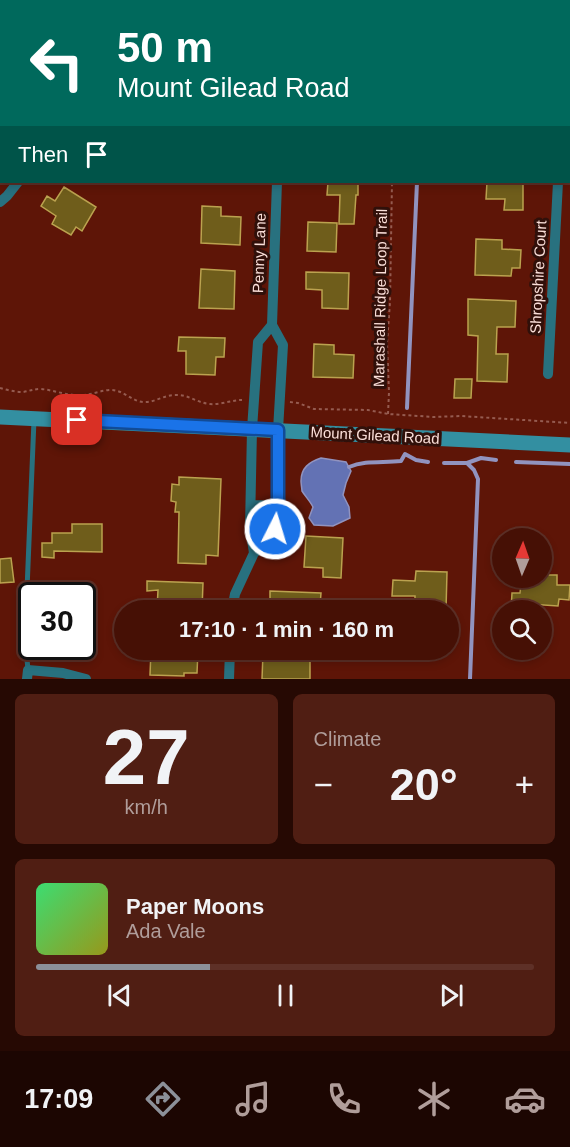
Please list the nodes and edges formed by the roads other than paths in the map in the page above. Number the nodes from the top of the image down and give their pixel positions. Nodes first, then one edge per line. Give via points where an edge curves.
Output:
1 (17, 183) edge
2 (277, 183) edge
3 (558, 183) edge
4 (0, 202) edge
5 (272, 325) junction
6 (548, 374) dead end
7 (0, 417) edge
8 (34, 418) junction
9 (252, 429) junction
10 (278, 430) junction
11 (570, 445) edge
12 (251, 505) junction
13 (278, 506) junction
14 (254, 554) junction
15 (234, 600) edge
16 (230, 660) edge
17 (28, 674) edge
18 (86, 679) edge
19 (229, 679) edge

1 - 4 street
2 - 5 street, Penny Lane
3 - 6 street, Shropshire Court
5 - 9 street, Penny Lane via 258,342
5 - 10 street, Penny Lane via 283,345
7 - 8 street, Mount Gilead Road
8 - 9 street, Mount Gilead Road
8 - 17 lane via 25,638
9 - 10 street, Mount Gilead Road
9 - 12 street, Penny Lane
10 - 11 street, Mount Gilead Road
10 - 13 street, Penny Lane
12 - 13 street
12 - 14 street, Penny Lane
13 - 14 street, Penny Lane via 269,543
14 - 15 street, Penny Lane
16 - 19 street
17 - 18 street via 63,673

